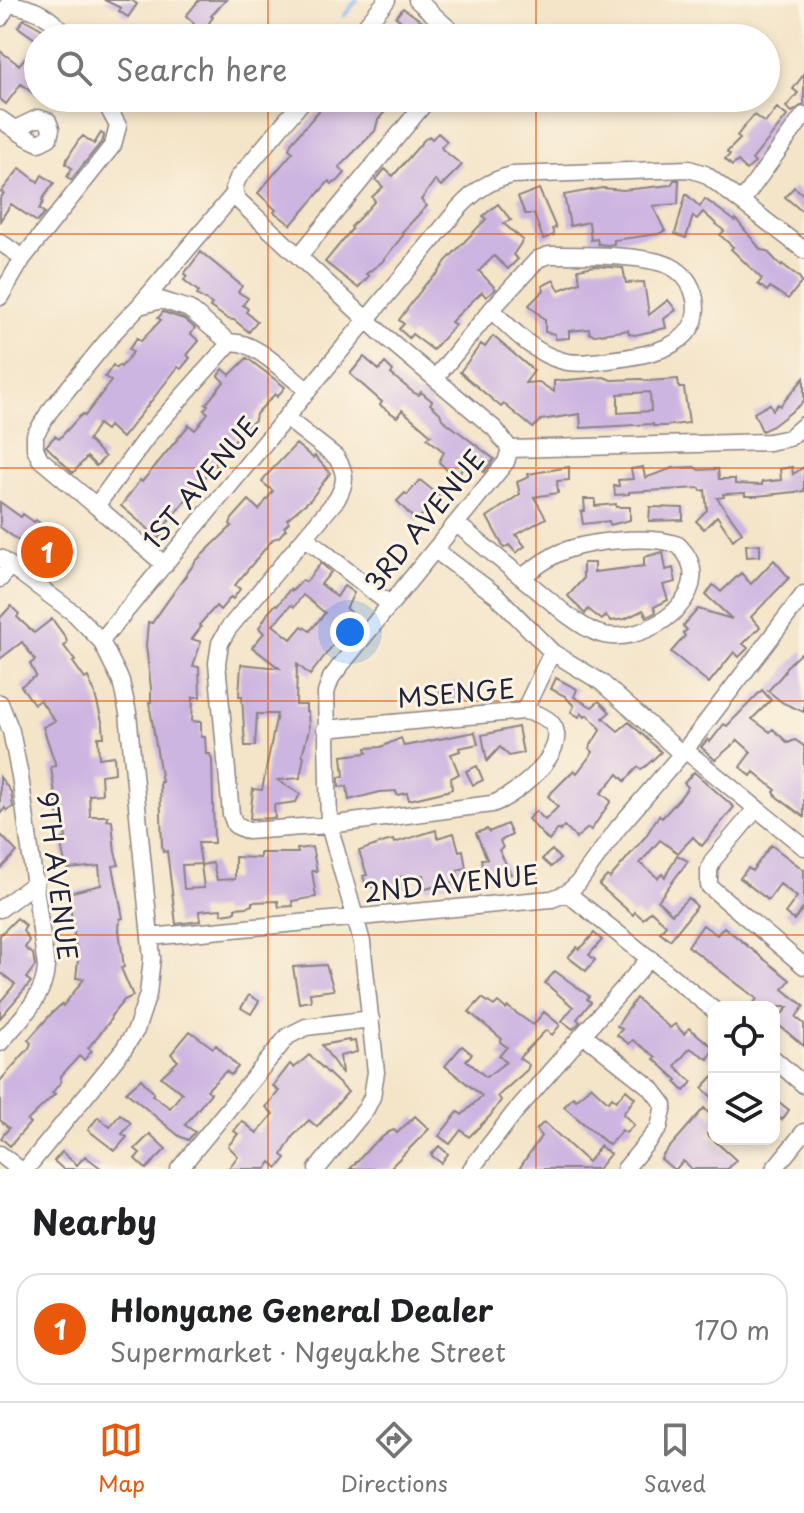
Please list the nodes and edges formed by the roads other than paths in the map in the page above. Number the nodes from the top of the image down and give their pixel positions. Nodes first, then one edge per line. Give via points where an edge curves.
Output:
1 (387, 0) edge
2 (417, 0) edge
3 (6, 7) edge
4 (55, 24) edge
5 (367, 24) edge
6 (444, 24) edge
7 (110, 112) edge
8 (293, 112) edge
9 (417, 112) edge
10 (0, 119) edge
11 (801, 124) edge
12 (15, 129) dead end
13 (235, 193) junction
14 (742, 201) junction
15 (0, 242) edge
16 (804, 250) edge
17 (299, 256) junction
18 (23, 258) junction
19 (0, 297) edge
20 (139, 306) junction
21 (491, 310) junction
22 (366, 318) junction
23 (230, 343) junction
24 (436, 377) junction
25 (308, 391) junction
26 (286, 418) junction
27 (804, 425) edge
28 (510, 449) junction
29 (96, 506) junction
30 (457, 524) junction
31 (305, 537) junction
32 (435, 550) junction
33 (165, 565) junction
34 (3, 567) edge
35 (522, 577) junction
36 (389, 604) junction
37 (801, 604) edge
38 (101, 641) junction
39 (552, 652) junction
40 (0, 703) edge
41 (524, 711) junction
42 (325, 729) junction
43 (684, 752) junction
44 (16, 754) junction
45 (0, 764) edge
46 (756, 809) junction
47 (329, 825) junction
48 (804, 847) edge
49 (36, 882) junction
50 (567, 893) junction
51 (0, 909) edge
52 (357, 917) junction
53 (150, 937) junction
54 (650, 958) junction
55 (804, 966) edge
56 (708, 1005) edge
57 (371, 1019) junction
58 (584, 1035) junction
59 (0, 1043) edge
60 (780, 1064) edge
61 (804, 1085) edge
62 (804, 1132) edge
63 (0, 1154) edge
64 (19, 1169) edge
65 (26, 1169) edge
66 (179, 1169) edge
67 (317, 1169) edge
68 (471, 1169) edge
69 (625, 1169) edge
70 (774, 1169) edge

1 - 5 street
2 - 6 street
3 - 4 street via 33,8
7 - 18 street via 117,138
8 - 13 street via 238,178
9 - 17 street
10 - 12 street
11 - 14 street
13 - 17 street
13 - 20 street
14 - 16 street, 1ST AVENUE
14 - 22 street, 1ST AVENUE via 689,169 498,178 463,203
15 - 18 street
17 - 22 street
18 - 19 street
20 - 23 street via 161,300 180,305
20 - 29 street via 35,435 36,454 45,465
21 - 21 street via 549,356 575,362 633,357 669,346 684,337 696,312 688,279 673,267 558,255 538,259
21 - 24 street
22 - 24 street
22 - 25 street, 1ST AVENUE
23 - 25 street via 252,347
23 - 29 street via 149,434
24 - 28 street
25 - 26 street, 1ST AVENUE
26 - 31 street via 336,457 344,473 337,499
26 - 33 street, 1ST AVENUE
27 - 28 street, 3RD AVENUE via 789,438 769,442
28 - 30 street, 3RD AVENUE via 506,462
29 - 33 street
30 - 32 street, 3RD AVENUE
30 - 35 street
31 - 36 street
31 - 47 street via 223,636 217,653 221,718 235,825 248,831
32 - 36 street, 3RD AVENUE
32 - 39 street via 496,595
33 - 38 street, 1ST AVENUE
34 - 38 street via 75,614
35 - 35 street via 570,549 650,540 678,545 690,562 692,577 687,594 667,619 641,632 612,636 582,626
36 - 42 street, 3RD AVENUE via 331,678
37 - 43 street, 2ND AVENUE
38 - 53 street via 121,681 128,713
39 - 41 street
39 - 43 street via 601,682
40 - 44 street, 9TH AVENUE
41 - 42 street, MSENGE
41 - 47 street, MSENGE via 548,721 557,742 545,764 502,801
42 - 47 street, 3RD AVENUE
43 - 46 street
43 - 50 street, 2ND AVENUE
44 - 45 street
44 - 49 street, 9TH AVENUE
46 - 48 street
46 - 55 street via 713,860 709,886
47 - 52 street, 3RD AVENUE
49 - 51 street
49 - 59 street, 9TH AVENUE via 44,983
50 - 52 street, 2ND AVENUE via 552,899
50 - 54 street
52 - 53 street, 2ND AVENUE
52 - 57 street, 3RD AVENUE
53 - 65 street via 151,979 136,1030
54 - 56 street
54 - 58 street
57 - 66 street via 306,1027 288,1036
57 - 67 street, 3RD AVENUE via 376,1072 372,1097
58 - 68 street
58 - 69 street via 651,1088 664,1105 659,1128
60 - 61 street
62 - 70 street
63 - 64 street

